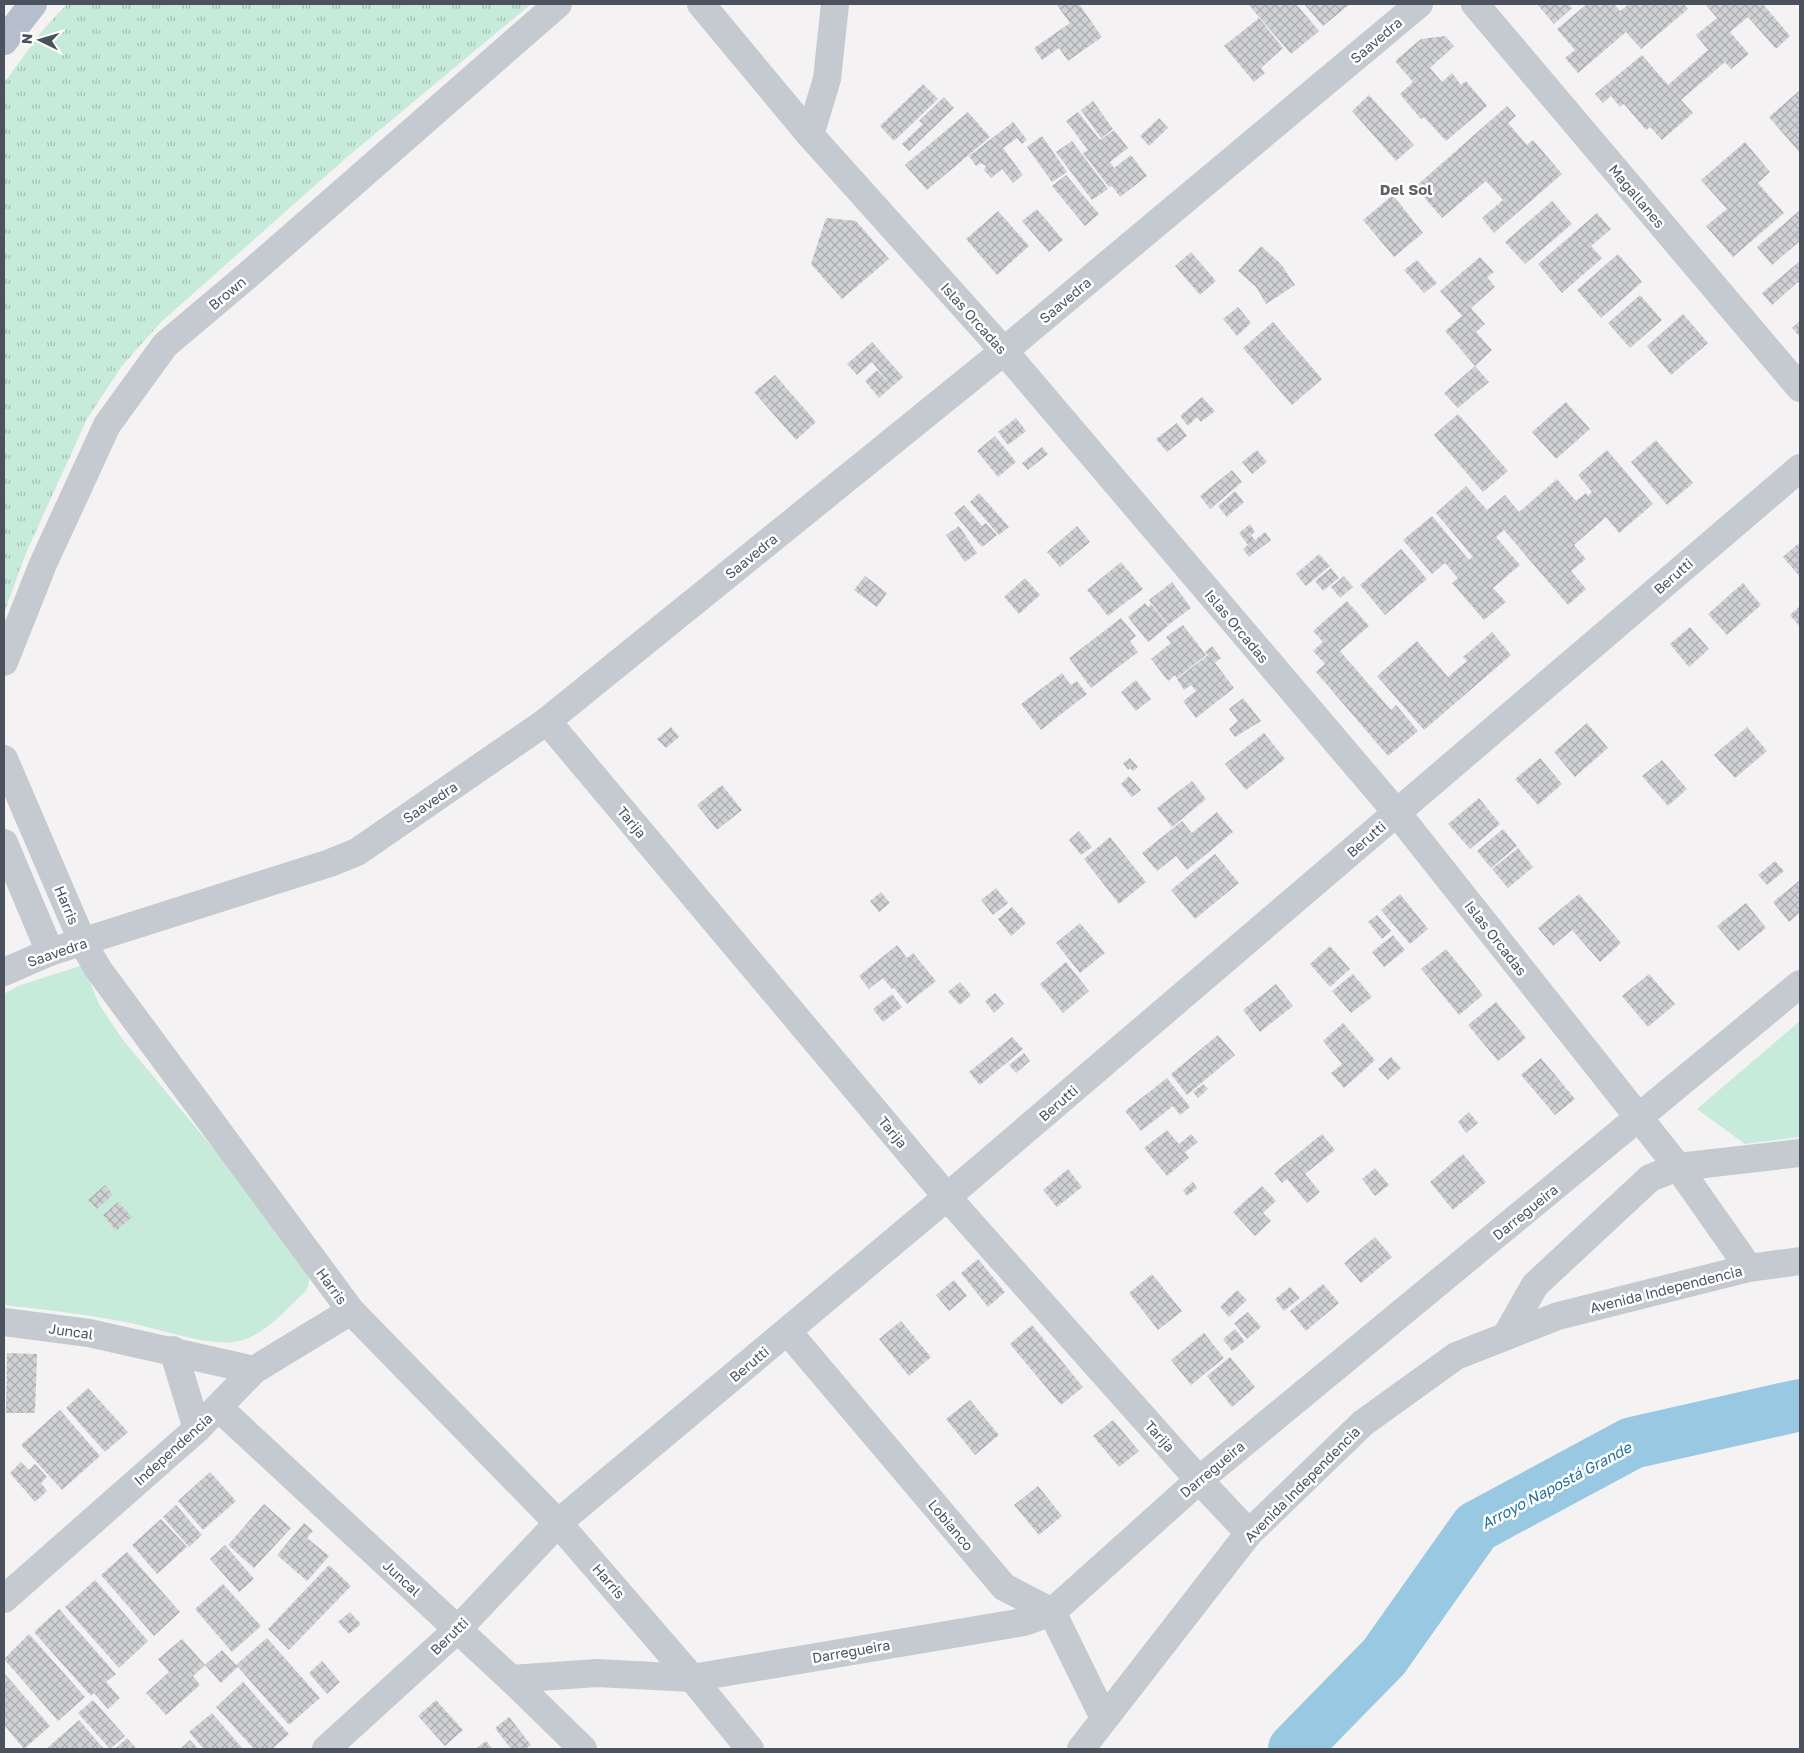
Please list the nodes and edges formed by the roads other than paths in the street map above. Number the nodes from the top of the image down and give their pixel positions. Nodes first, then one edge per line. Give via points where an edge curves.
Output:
1 (33, 4) edge
2 (558, 4) edge
3 (701, 4) edge
4 (835, 4) edge
5 (1419, 4) edge
6 (1474, 4) edge
7 (4, 41) edge
8 (810, 135) junction
9 (1004, 352) junction
10 (1800, 388) edge
11 (1800, 468) edge
12 (4, 662) edge
13 (547, 721) junction
14 (4, 759) edge
15 (1397, 813) junction
16 (4, 843) edge
17 (83, 943) junction
18 (50, 952) junction
19 (4, 972) edge
20 (1800, 984) edge
21 (1639, 1119) junction
22 (1800, 1153) edge
23 (1678, 1167) junction
24 (947, 1197) junction
25 (1800, 1261) edge
26 (1748, 1268) junction
27 (351, 1311) junction
28 (4, 1322) edge
29 (788, 1332) junction
30 (1506, 1336) junction
31 (173, 1350) junction
32 (254, 1370) junction
33 (219, 1408) junction
34 (196, 1429) junction
35 (1198, 1480) junction
36 (558, 1523) junction
37 (1250, 1533) junction
38 (4, 1599) edge
39 (1052, 1612) junction
40 (458, 1629) junction
41 (692, 1678) junction
42 (511, 1679) junction
43 (1104, 1718) junction
44 (326, 1749) edge
45 (583, 1749) edge
46 (750, 1749) edge
47 (1081, 1749) edge

1 - 7 main road
2 - 12 street, Brown via 165,345 107,425 43,564
3 - 8 street, Islas Orcadas
4 - 8 street via 827,78
5 - 9 street, Saavedra
6 - 10 street, Magallanes
8 - 9 street, Islas Orcadas
9 - 13 street, Saavedra
9 - 15 street, Islas Orcadas
11 - 15 street, Berutti
13 - 17 street, Saavedra via 357,852
13 - 24 street, Tarija
14 - 17 street, Harris
15 - 21 street, Islas Orcadas
15 - 24 street, Berutti
16 - 18 street
17 - 18 street, Saavedra
17 - 27 street, Harris via 98,969
18 - 19 street, Saavedra
20 - 21 street, Darregueira
21 - 23 street, Islas Orcadas
21 - 35 street, Darregueira
22 - 23 street
23 - 26 street, Islas Orcadas
23 - 30 street via 1650,1178 1534,1285
24 - 29 street, Berutti
24 - 35 street, Tarija
25 - 26 street, Avenida Independencia
26 - 30 street, Avenida Independencia via 1558,1316
27 - 32 street, Independencia
27 - 36 street, Harris
28 - 31 street, Juncal via 89,1333
29 - 36 street, Berutti
29 - 39 street, Lobianco via 1004,1587
30 - 37 street, Avenida Independencia via 1456,1356 1363,1423
31 - 32 street, Juncal
31 - 34 street
32 - 33 street, Independencia
33 - 34 street, Independencia
33 - 40 street, Juncal
34 - 38 street, Independencia
35 - 37 street, Tarija
35 - 39 street, Darregueira
36 - 40 street, Berutti
36 - 41 street, Harris
37 - 43 street, Avenida Independencia
39 - 41 street, Darregueira via 1024,1622
39 - 43 street
40 - 42 street, Juncal
40 - 44 street, Berutti
41 - 42 street, Darregueira via 597,1673
41 - 46 street, Harris
42 - 45 street, Juncal
43 - 47 street, Avenida Independencia

